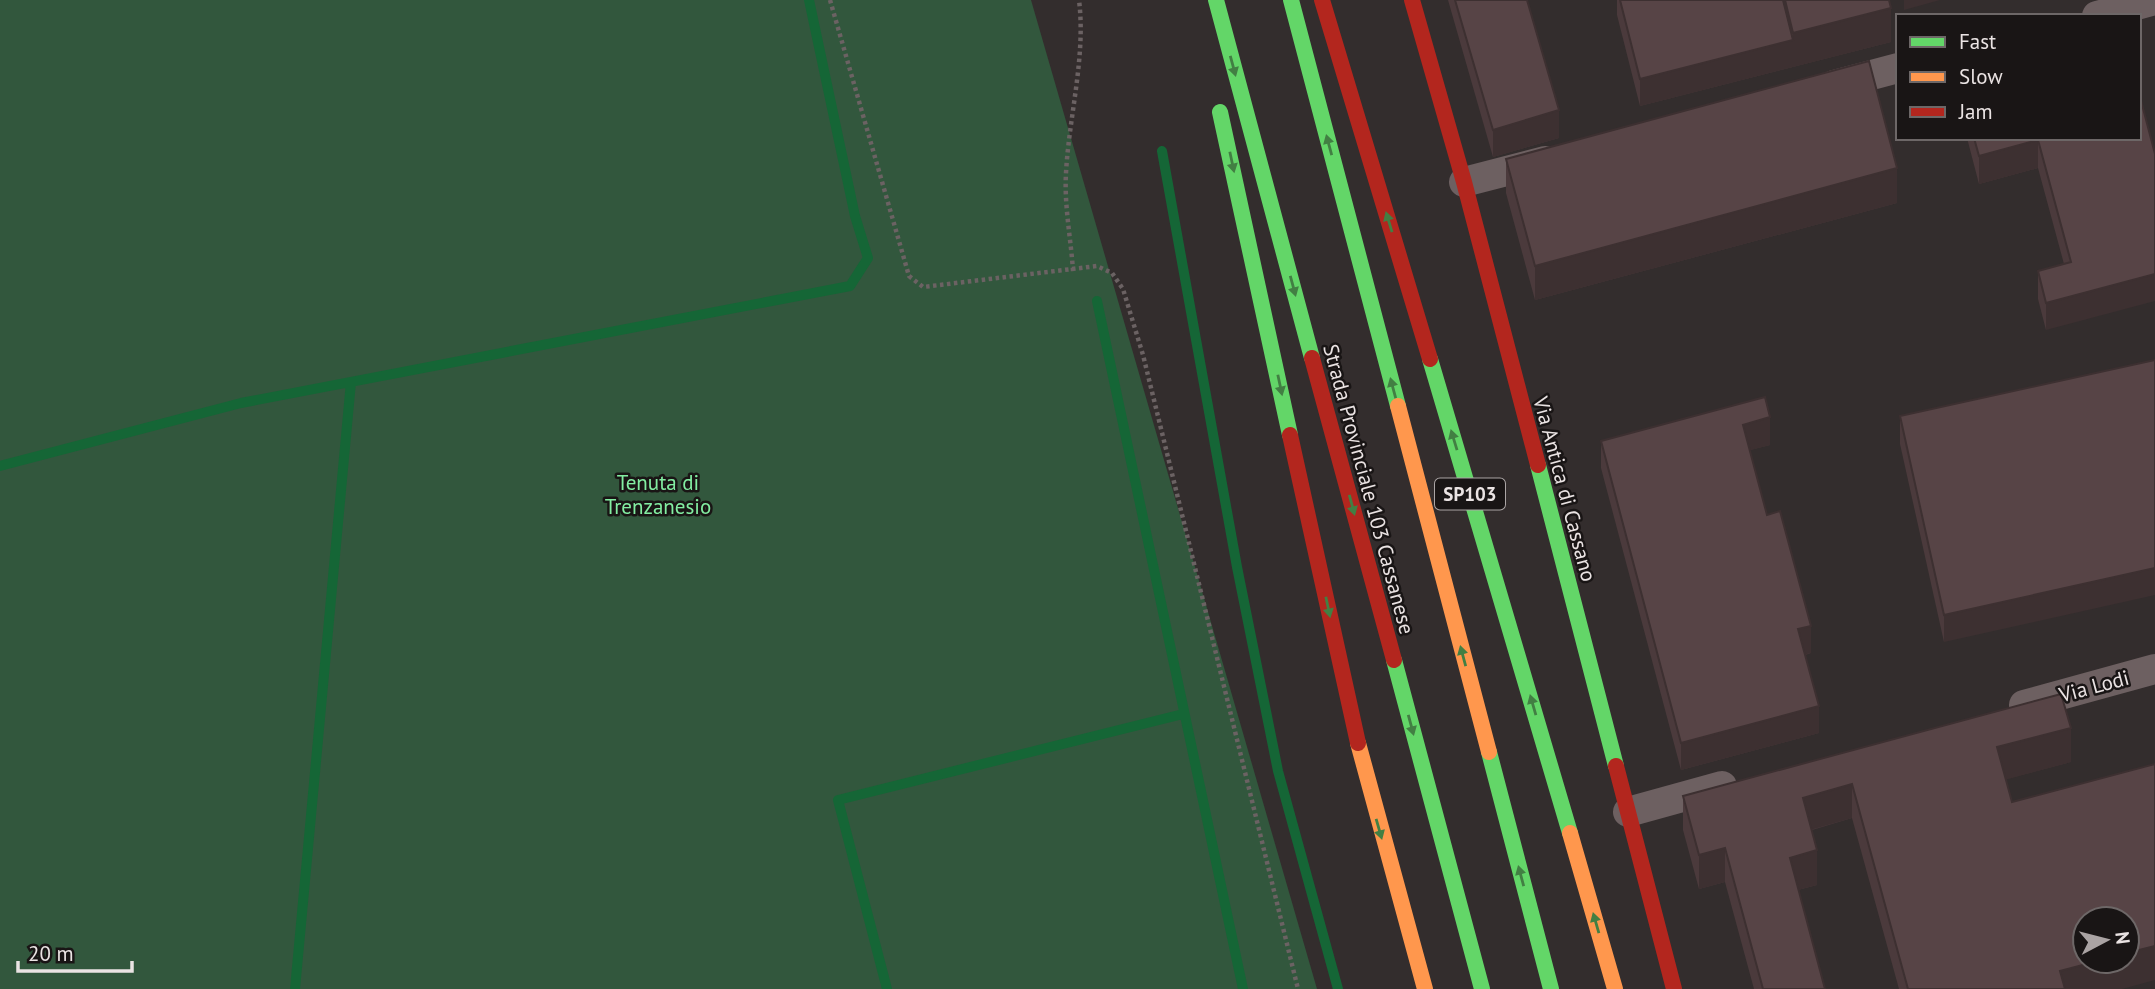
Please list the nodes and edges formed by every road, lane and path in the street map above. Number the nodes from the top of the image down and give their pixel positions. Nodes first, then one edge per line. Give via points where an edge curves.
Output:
1 (830, 0) edge
2 (1079, 0) edge
3 (1216, 0) edge
4 (1291, 0) edge
5 (1322, 0) edge
6 (1412, 0) edge
7 (2155, 0) edge
8 (2104, 14) edge
9 (1896, 69) edge
10 (1803, 93) edge
11 (1217, 95) dead end
12 (1574, 153) edge
13 (1464, 183) junction
14 (1073, 271) junction
15 (2155, 669) edge
16 (1997, 712) edge
17 (1746, 780) edge
18 (1628, 812) junction
19 (1298, 989) edge
20 (1425, 989) edge
21 (1482, 989) edge
22 (1551, 989) edge
23 (1615, 989) edge
24 (1674, 989) edge

1 - 14 path via 909,276 923,287
2 - 14 path via 1065,176
3 -> 21 main road, Strada Provinciale 103 Cassanese
22 -> 4 main road, SP103
23 -> 5 main road, SP103
6 - 13 main road, Via Antica di Cassano
7 - 8 street
9 - 10 street
11 -> 20 main road via 1367,786
12 - 13 street
13 - 18 main road, Via Antica di Cassano
14 - 19 path via 1097,266 1112,273 1122,289 1143,355
15 - 16 street, Via Lodi
17 - 18 street
18 - 24 main road, Via Antica di Cassano

